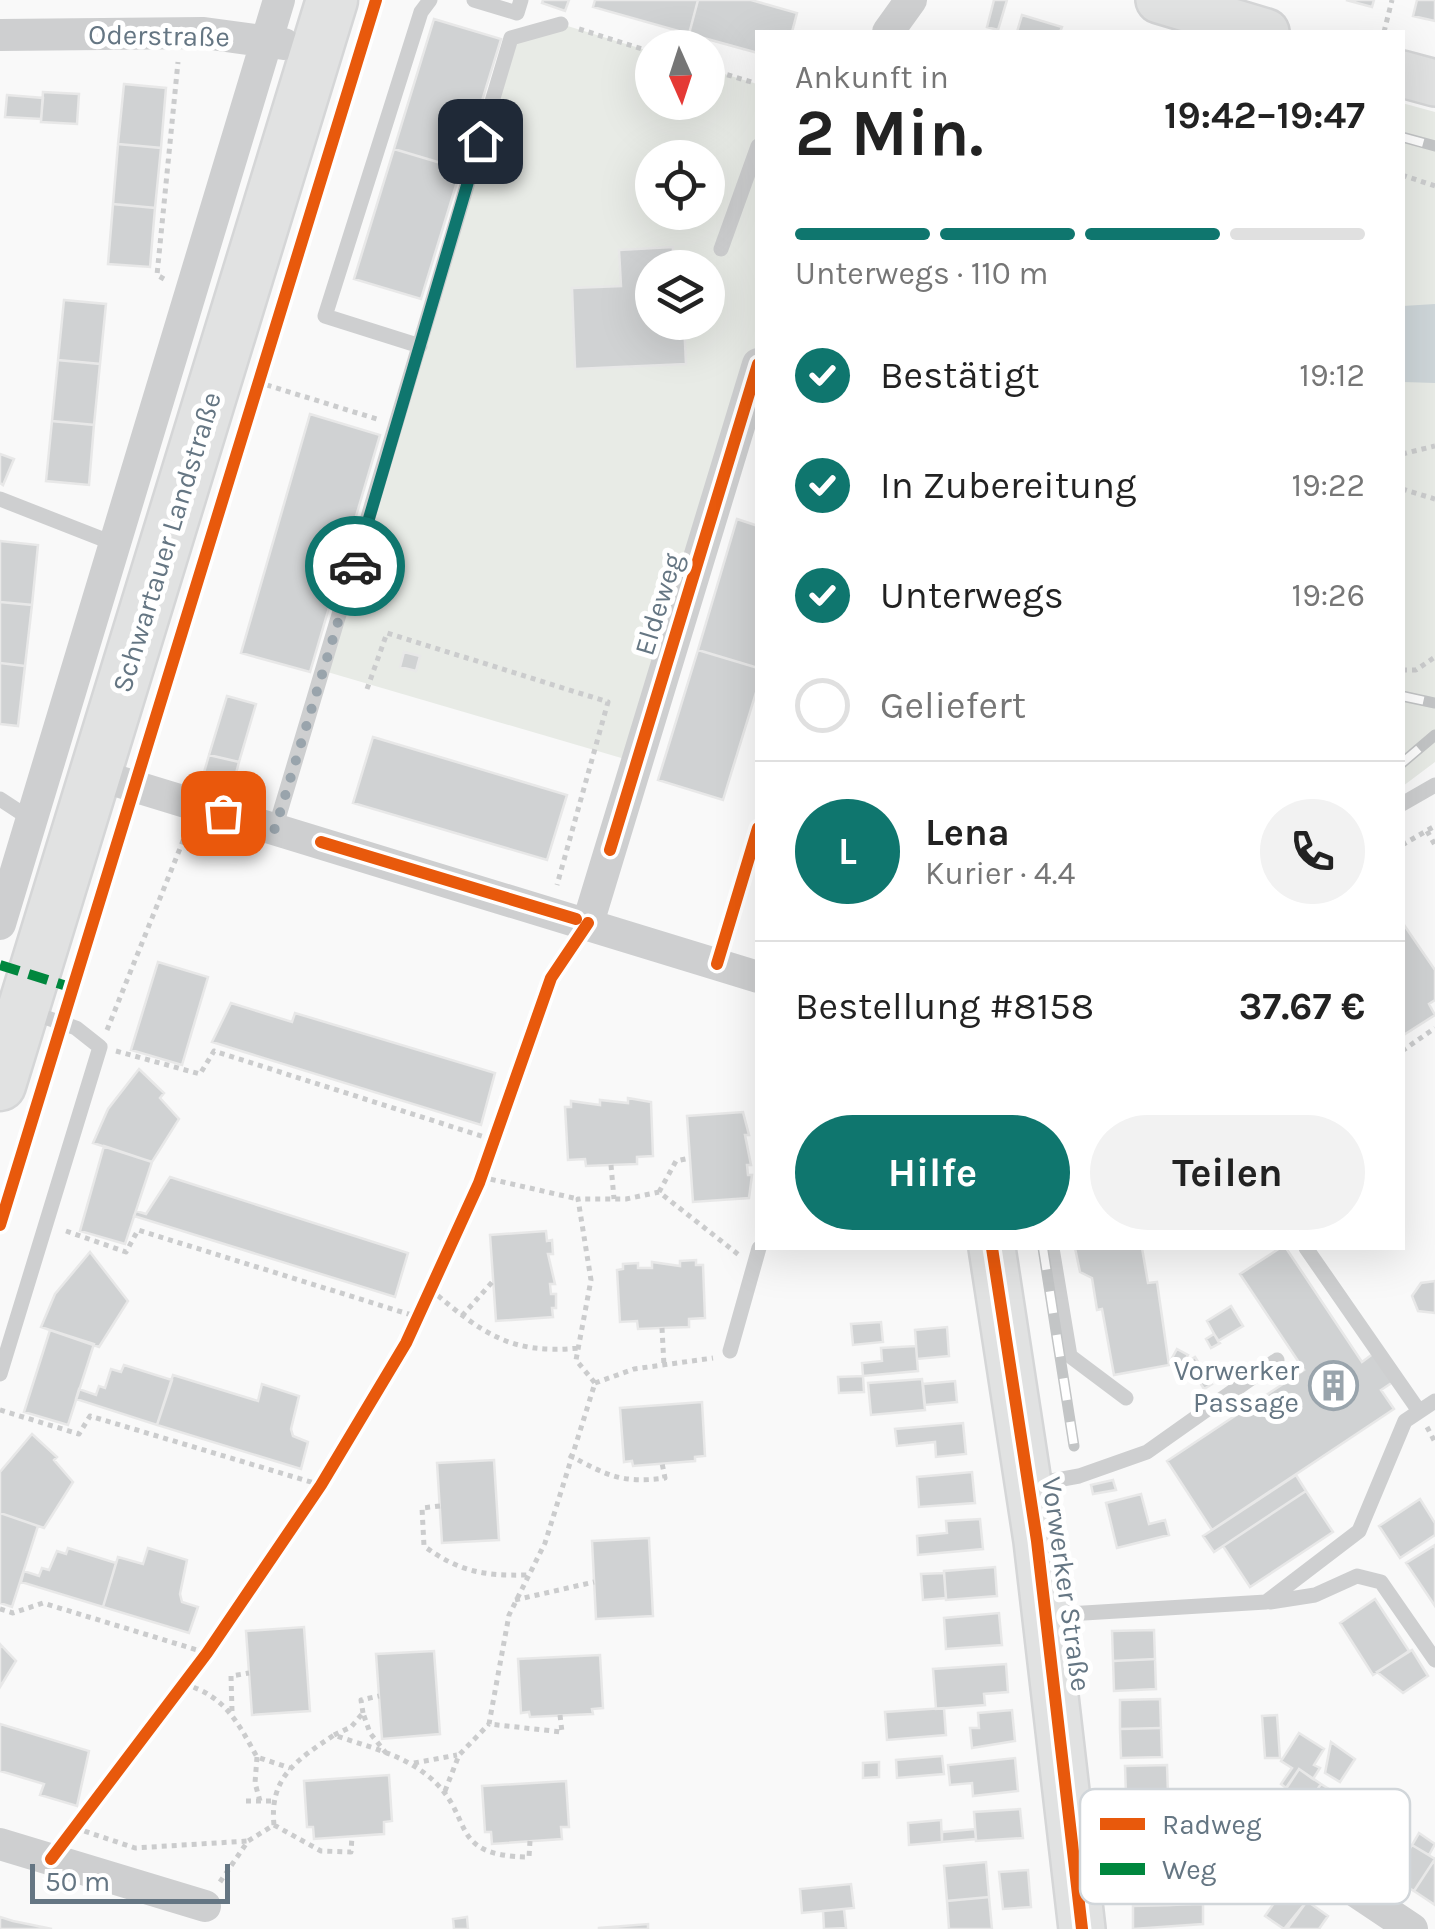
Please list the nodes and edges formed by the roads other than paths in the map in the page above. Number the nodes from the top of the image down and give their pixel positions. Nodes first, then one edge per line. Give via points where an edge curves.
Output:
1 (279, 0) edge
2 (332, 0) edge
3 (430, 0) edge
4 (474, 0) edge
5 (521, 0) edge
6 (911, 0) edge
7 (1159, 0) edge
8 (561, 24) road end
9 (889, 30) edge
10 (1149, 30) edge
11 (1259, 30) edge
12 (0, 35) edge
13 (268, 38) junction
14 (315, 54) junction
15 (1405, 75) edge
16 (1435, 83) edge
17 (755, 155) edge
18 (722, 249) dead end
19 (420, 346) junction
20 (755, 374) edge
21 (0, 499) edge
22 (115, 544) junction
23 (94, 774) junction
24 (1435, 785) edge
25 (0, 799) edge
26 (1405, 802) edge
27 (32, 820) junction
28 (275, 829) junction
29 (755, 838) edge
30 (571, 918) junction
31 (0, 924) edge
32 (718, 964) junction
33 (755, 975) edge
34 (23, 1010) junction
35 (0, 1085) edge
36 (758, 1250) edge
37 (992, 1250) edge
38 (1052, 1250) edge
39 (1307, 1250) edge
40 (730, 1351) road end
41 (1277, 1360) dead end
42 (0, 1374) edge
43 (1126, 1398) dead end
44 (1435, 1401) edge
45 (1419, 1412) junction
46 (1029, 1486) junction
47 (1266, 1602) junction
48 (1046, 1615) junction
49 (1435, 1660) edge
50 (0, 1844) edge
51 (1075, 1856) junction
52 (1080, 1856) edge
53 (1375, 1904) edge
54 (204, 1906) road end
55 (1082, 1929) edge
56 (1412, 1929) edge

1 - 13 street, Schwartauer Landstraße
2 - 14 main road, Schwartauer Landstraße
3 - 19 lane via 325,316
4 - 5 lane via 517,13
6 - 9 street
7 - 10 street
7 - 11 street
8 - 19 lane via 511,38
12 - 13 street, Oderstraße
13 - 14 street, Oderstraße
13 - 22 street, Schwartauer Landstraße
14 - 23 main road, Schwartauer Landstraße
15 - 16 street
17 - 18 lane
19 - 28 lane
20 - 30 street, Eldeweg via 608,859
21 - 22 lane
22 - 27 street, Schwartauer Landstraße
23 - 28 street
23 - 34 main road, Schwartauer Landstraße
24 - 26 lane
25 - 27 lane
27 - 31 street, Schwartauer Landstraße
28 - 30 street
29 - 32 lane
30 - 32 street
32 - 33 street
34 - 35 main road, Schwartauer Landstraße
34 - 42 lane via 76,1028 100,1046
36 - 40 lane
37 - 46 street, Vorwerker Straße
38 - 43 lane via 1070,1356
39 - 45 lane
41 - 46 lane via 1148,1452
44 - 45 lane
45 - 47 lane via 1404,1421 1359,1531
46 - 48 street, Vorwerker Straße
47 - 48 lane
47 - 49 lane via 1315,1594 1357,1576 1381,1582
48 - 51 street, Vorwerker Straße
50 - 54 street
51 - 52 street
51 - 55 street, Vorwerker Straße
53 - 56 street

